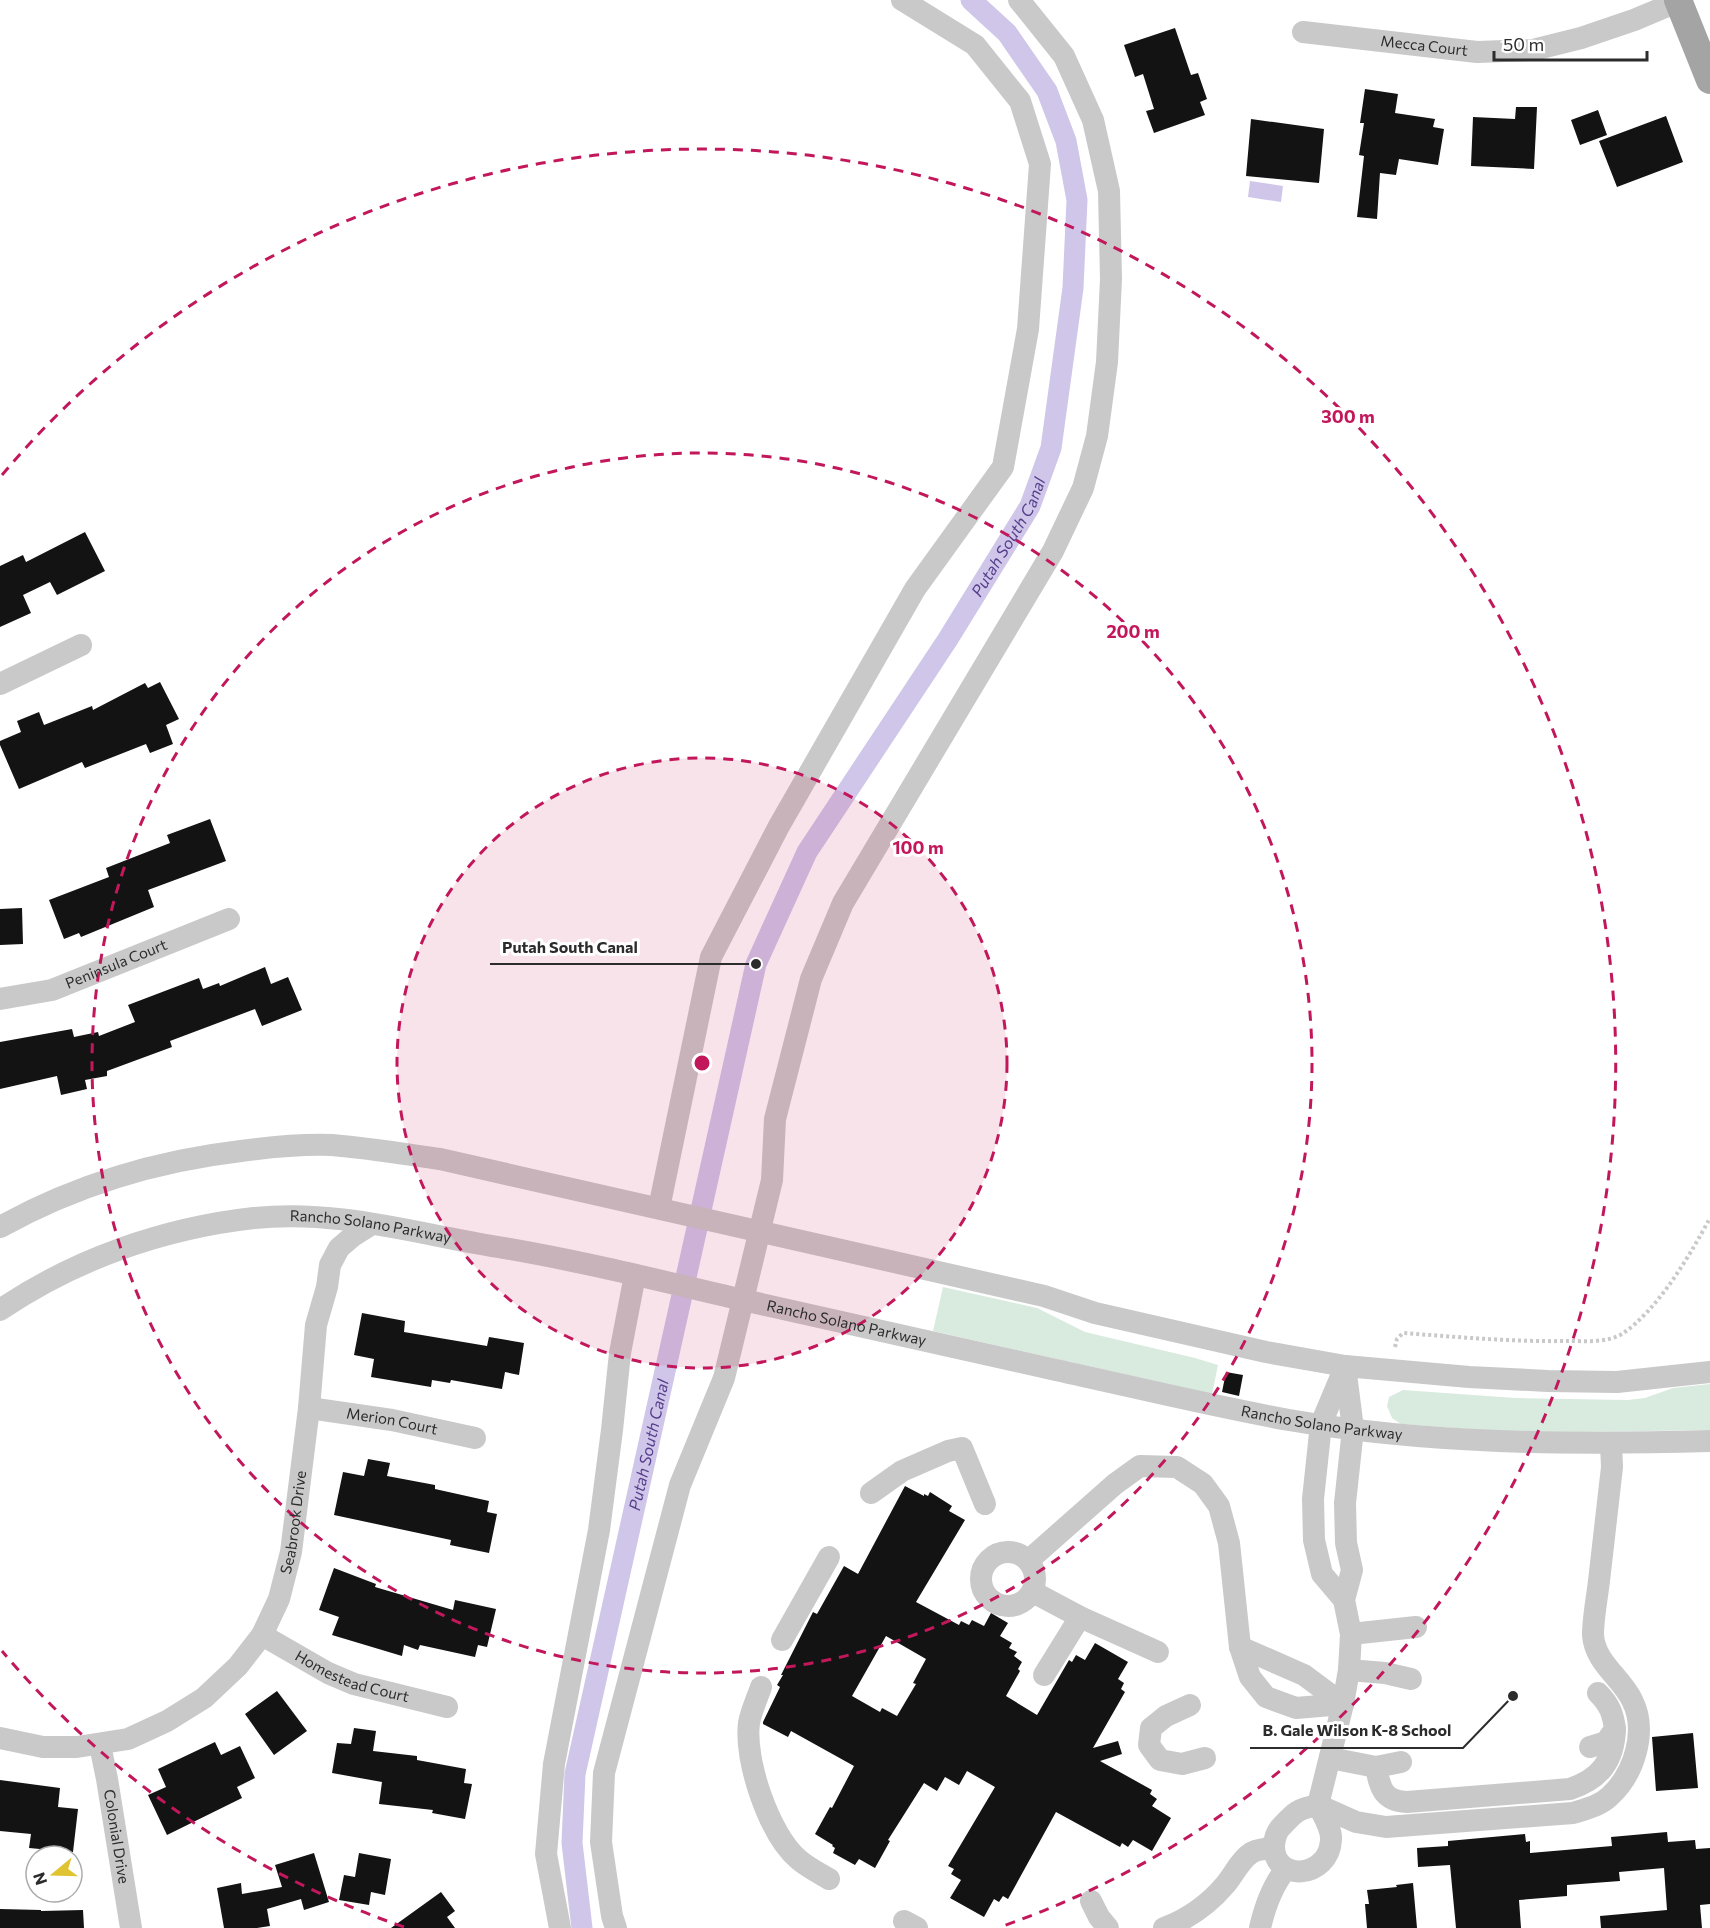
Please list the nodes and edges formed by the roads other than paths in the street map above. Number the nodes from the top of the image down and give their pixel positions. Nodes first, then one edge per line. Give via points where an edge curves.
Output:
1 (902, 0) edge
2 (1019, 0) edge
3 (1679, 0) edge
4 (1303, 32) dead end
5 (1710, 80) edge
6 (81, 645) dead end
7 (0, 684) edge
8 (229, 919) dead end
9 (0, 999) edge
10 (662, 1209) junction
11 (372, 1224) junction
12 (0, 1227) edge
13 (751, 1230) junction
14 (645, 1277) junction
15 (733, 1297) junction
16 (0, 1310) edge
17 (1345, 1366) junction
18 (1710, 1371) edge
19 (309, 1408) junction
20 (1321, 1425) junction
21 (1353, 1429) junction
22 (475, 1438) dead end
23 (1710, 1441) edge
24 (1611, 1444) junction
25 (871, 1493) dead end
26 (985, 1504) dead end
27 (829, 1557) dead end
28 (1029, 1560) junction
29 (1033, 1592) junction
30 (1344, 1600) junction
31 (1080, 1617) junction
32 (1416, 1627) dead end
33 (1351, 1634) junction
34 (262, 1635) junction
35 (782, 1640) dead end
36 (1240, 1647) junction
37 (1158, 1652) dead end
38 (1349, 1670) junction
39 (1044, 1675) dead end
40 (1411, 1679) dead end
41 (761, 1687) dead end
42 (1598, 1693) dead end
43 (1343, 1704) junction
44 (1190, 1705) dead end
45 (447, 1707) dead end
46 (1615, 1730) junction
47 (0, 1738) edge
48 (100, 1745) junction
49 (1590, 1746) dead end
50 (1205, 1758) dead end
51 (1330, 1758) junction
52 (1401, 1762) dead end
53 (1376, 1767) junction
54 (1318, 1806) junction
55 (1274, 1848) junction
56 (1286, 1869) junction
57 (829, 1879) dead end
58 (1091, 1901) dead end
59 (1197, 1921) edge
60 (131, 1928) edge
61 (560, 1928) edge
62 (616, 1928) edge
63 (1108, 1928) edge
64 (1164, 1928) edge
65 (1260, 1928) edge

1 - 10 street via 975,45 1020,101 1040,165 1028,329 1003,467 915,589 778,826 711,957
2 - 13 street via 1064,56 1093,120 1109,192 1112,279 1107,362 1096,436 1083,488 1053,552 838,914 811,979 775,1119 772,1180
3 - 4 street, Mecca Court via 1634,20 1533,50 1477,52
3 - 5 main road
6 - 7 street
8 - 9 street, Peninsula Court via 52,990
10 - 12 street via 440,1159 329,1145 270,1147 147,1167 55,1200
10 - 13 street
11 - 14 street, Rancho Solano Parkway via 536,1252
11 - 16 street, Rancho Solano Parkway via 320,1216 257,1218 201,1227 147,1240 85,1262
11 - 19 street, Seabrook Drive via 339,1248 330,1264 316,1325
13 - 15 street
13 - 17 street via 1044,1296 1106,1316
14 - 15 street, Rancho Solano Parkway
14 - 61 street via 620,1353 598,1530 554,1764 546,1854
15 - 20 street, Rancho Solano Parkway via 1181,1398
15 - 62 street via 724,1378 680,1485 604,1773 601,1842
17 - 18 street via 1469,1377 1617,1382
17 - 20 street
17 - 21 street
19 - 22 street, Merion Court
19 - 34 street, Seabrook Drive via 291,1552 279,1599
20 - 21 street, Rancho Solano Parkway
20 - 30 street via 1312,1499 1314,1540 1322,1574
21 - 24 street, Rancho Solano Parkway via 1489,1442
21 - 30 street via 1345,1503 1346,1543 1352,1570
23 - 24 street, Rancho Solano Parkway
24 - 54 street via 1612,1467 1593,1636 1604,1666 1633,1702 1638,1726 1631,1768 1611,1796 1573,1813 1386,1827 1356,1822
25 - 26 street via 902,1471 962,1448
27 - 35 street
28 - 29 street via 1035,1575
28 - 29 street via 1013,1552 995,1554 981,1577 986,1595 1001,1605 1019,1604
28 - 36 street via 1140,1466 1177,1467 1203,1484 1219,1506 1229,1543
29 - 31 street
30 - 33 street
31 - 37 street
31 - 39 street
32 - 33 street
33 - 38 street
34 - 45 street, Homestead Court via 354,1684
34 - 48 street, Seabrook Drive via 238,1666 204,1698 157,1726 128,1739
36 - 43 street via 1304,1675
36 - 43 street via 1250,1677 1266,1697 1296,1708
38 - 40 street
38 - 43 street
41 - 57 street via 749,1723 751,1759 761,1796 774,1828 797,1859
42 - 46 street via 1613,1713
43 - 51 street
44 - 50 street via 1151,1728 1149,1745 1160,1760 1182,1764
46 - 49 street via 1606,1742
46 - 53 street via 1606,1765 1590,1781 1570,1789 1394,1802 1380,1786
47 - 48 street, Seabrook Drive via 43,1747
48 - 60 street, Colonial Drive
51 - 53 street
51 - 54 street
52 - 53 street
54 - 55 street via 1300,1809 1287,1821 1276,1833
54 - 56 street via 1332,1839 1326,1860 1314,1869
55 - 56 street
55 - 59 street via 1253,1852 1241,1861
56 - 65 street via 1271,1892
58 - 63 street
59 - 64 street

